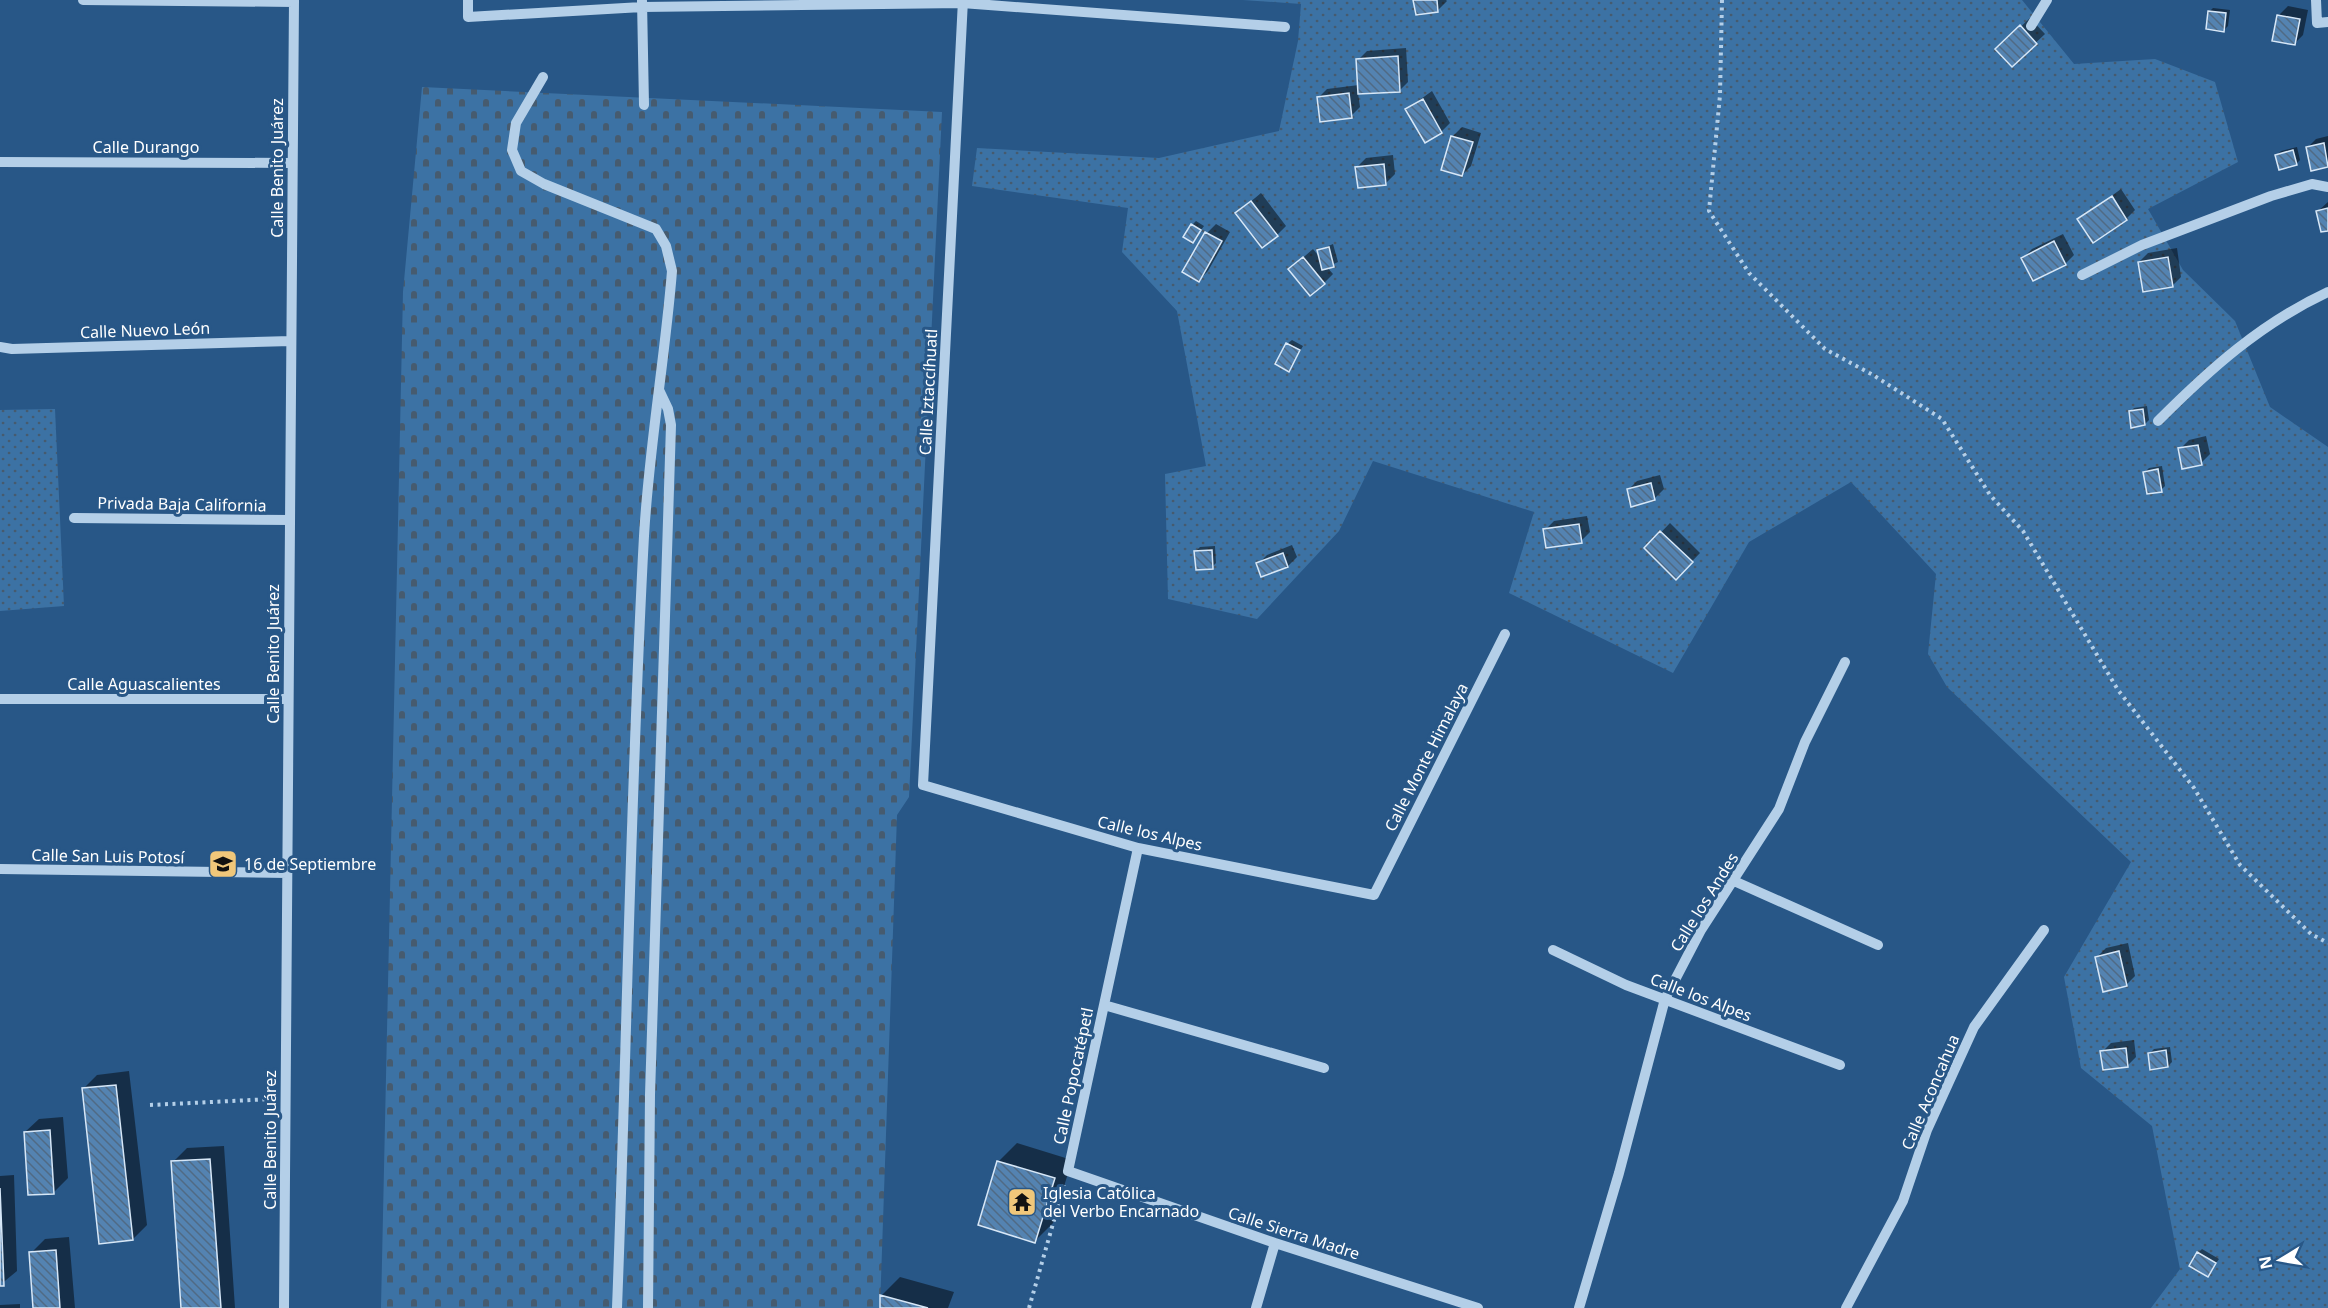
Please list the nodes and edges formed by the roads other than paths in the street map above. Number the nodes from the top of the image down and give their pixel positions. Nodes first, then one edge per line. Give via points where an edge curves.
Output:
1 (83, 0) edge
2 (468, 0) edge
3 (2047, 0) edge
4 (2316, 0) edge
5 (294, 1) edge
6 (963, 1) edge
7 (642, 3) edge
8 (2328, 22) edge
9 (2031, 26) dead end
10 (1285, 27) dead end
11 (543, 77) dead end
12 (644, 105) dead end
13 (0, 162) edge
14 (292, 163) junction
15 (2328, 187) edge
16 (2082, 274) dead end
17 (2328, 292) edge
18 (291, 341) junction
19 (0, 346) edge
20 (658, 389) junction
21 (2158, 421) dead end
22 (74, 518) dead end
23 (290, 520) junction
24 (1505, 634) dead end
25 (1845, 662) dead end
26 (0, 699) edge
27 (288, 699) junction
28 (924, 785) joint
29 (1138, 848) junction
30 (0, 869) edge
31 (287, 873) junction
32 (1734, 881) junction
33 (1374, 895) joint
34 (2044, 930) dead end
35 (1878, 945) dead end
36 (1553, 950) dead end
37 (1665, 999) junction
38 (1104, 1005) junction
39 (1840, 1065) dead end
40 (1324, 1068) dead end
41 (1068, 1171) joint
42 (1275, 1244) junction
43 (284, 1308) edge
44 (617, 1308) edge
45 (648, 1308) edge
46 (1256, 1308) edge
47 (1478, 1308) edge
48 (1579, 1308) edge
49 (1846, 1308) edge

1 - 5 street
2 - 7 street via 468,17
3 - 9 street
4 - 8 street via 2317,23
5 - 14 street, Calle Benito Juárez
6 - 7 street
6 - 10 street
6 - 28 street, Calle Iztaccíhuatl
7 - 12 street
11 - 20 street via 516,123 512,150 521,171 544,184 656,228 666,246 672,271
13 - 14 street, Calle Durango
14 - 18 street, Calle Benito Juárez
15 - 16 street via 2312,184 2271,196 2142,245
17 - 21 street via 2294,308 2250,337
18 - 19 street, Calle Nuevo León via 12,349
18 - 23 street, Calle Benito Juárez
20 - 44 street via 644,532
20 - 45 street via 671,425 650,1095
22 - 23 street, Privada Baja California
23 - 27 street, Calle Benito Juárez
24 - 33 street, Calle Monte Himalaya
25 - 32 street, Calle los Andes via 1805,742 1779,809
26 - 27 street, Calle Aguascalientes
27 - 31 street, Calle Benito Juárez
28 - 29 street, Calle los Alpes
29 - 33 street, Calle los Alpes
29 - 38 street, Calle Popocatépetl
30 - 31 street, Calle San Luis Potosí
31 - 43 street, Calle Benito Juárez
32 - 35 street
32 - 37 street, Calle los Andes via 1701,930
34 - 49 street, Calle Aconcahua via 1974,1027 1927,1130 1903,1201
36 - 37 street, Calle los Alpes
37 - 39 street, Calle los Alpes
37 - 48 street, Calle los Andes
38 - 40 street
38 - 41 street, Calle Popocatépetl
41 - 42 street, Calle Sierra Madre
42 - 46 street
42 - 47 street, Calle Sierra Madre

